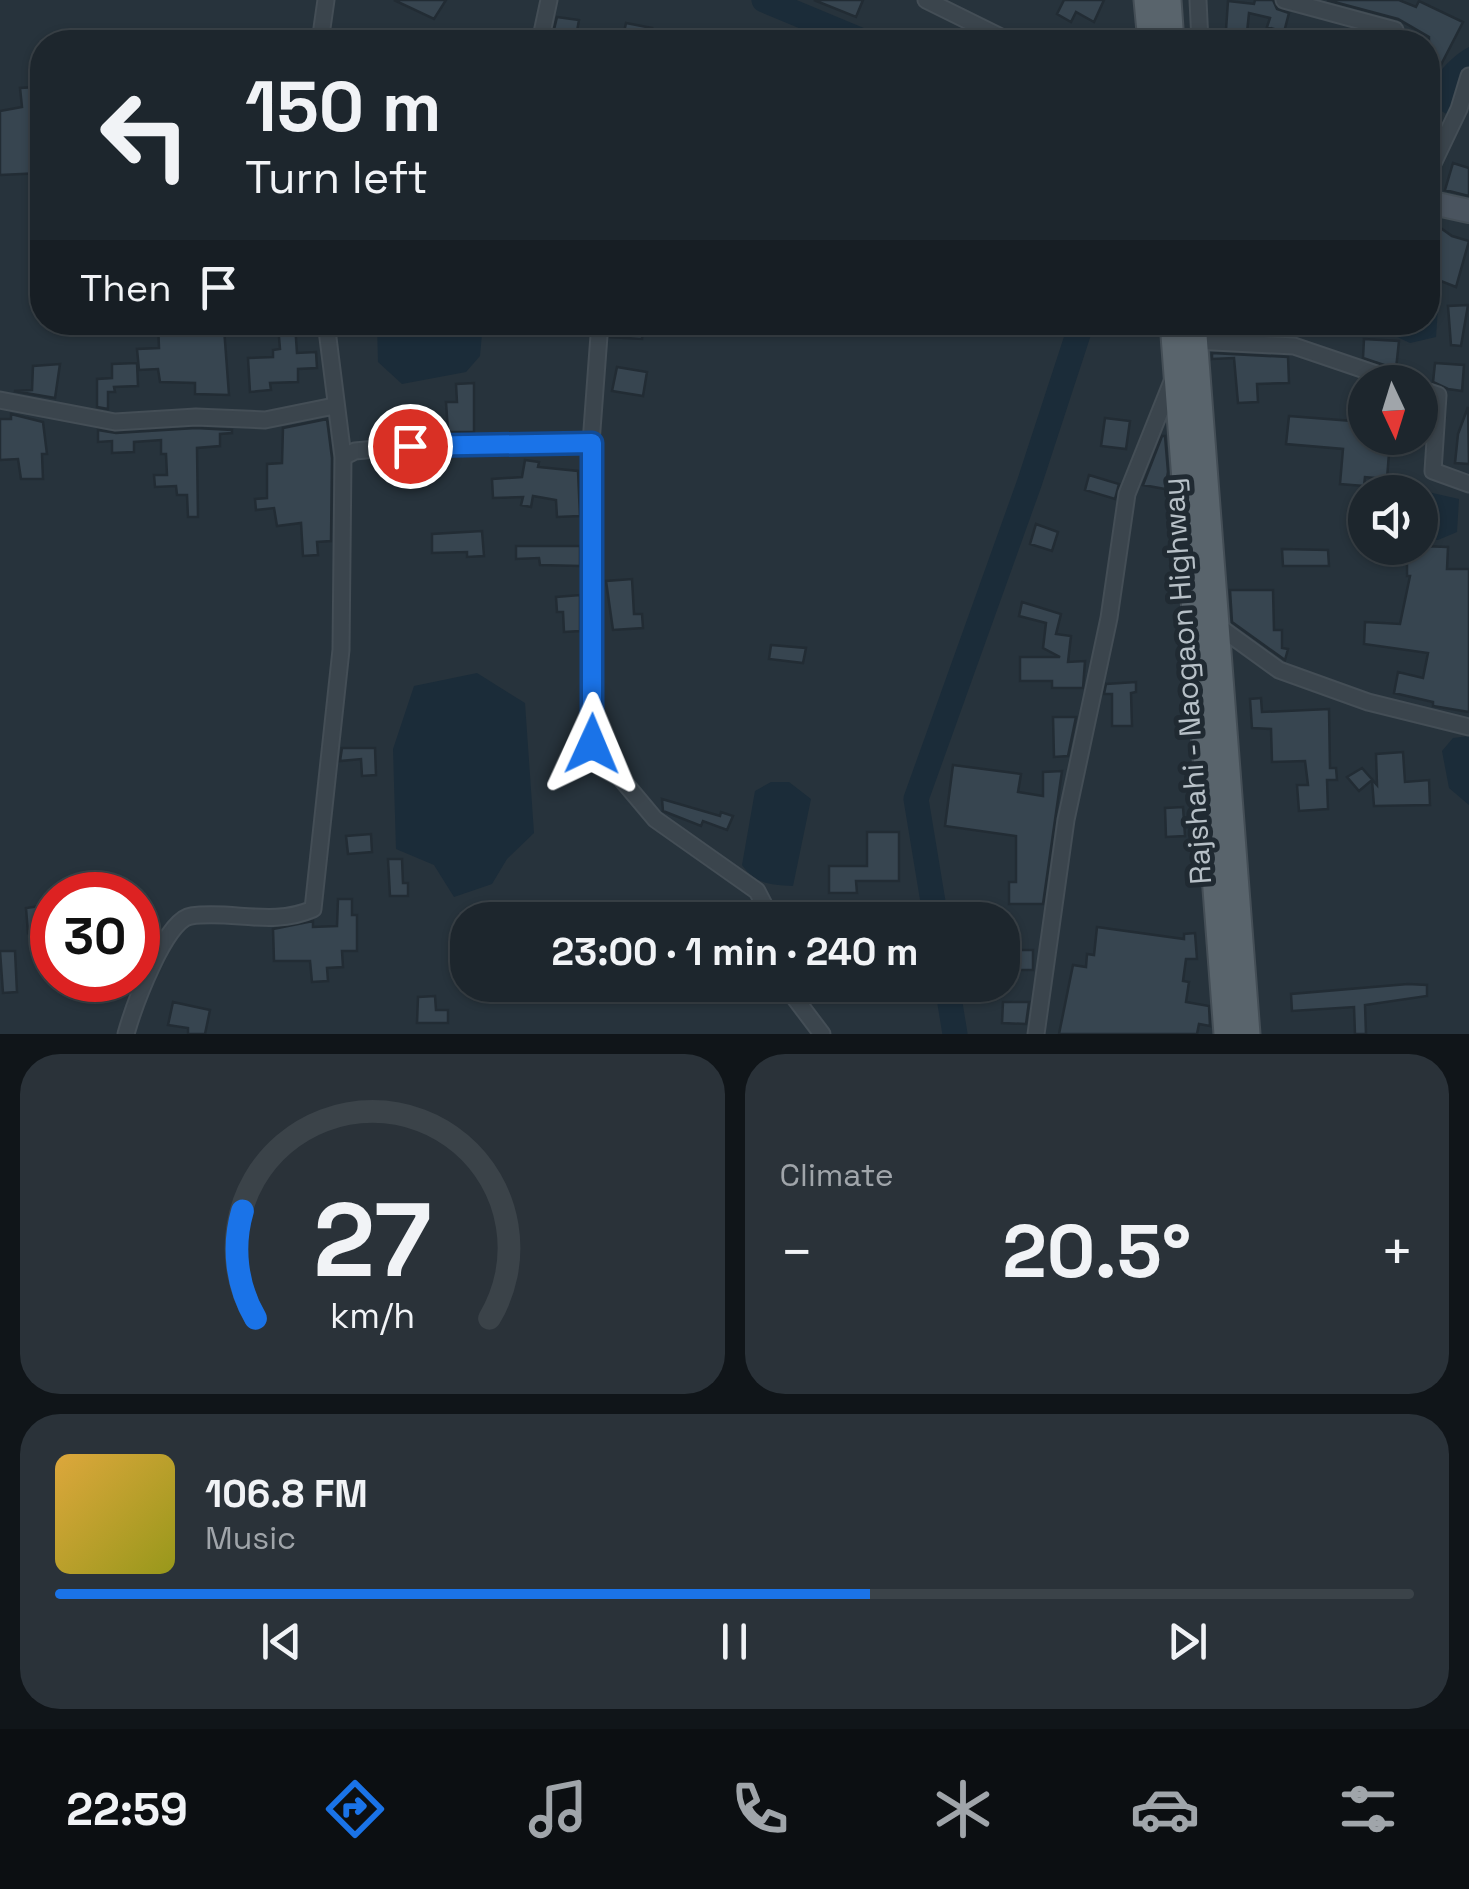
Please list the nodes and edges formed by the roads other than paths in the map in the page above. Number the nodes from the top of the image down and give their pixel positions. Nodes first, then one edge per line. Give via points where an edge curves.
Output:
1 (326, 0) edge
2 (549, 0) edge
3 (926, 0) edge
4 (1147, 0) edge
5 (1168, 0) edge
6 (1198, 0) edge
7 (1284, 0) edge
8 (322, 30) edge
9 (543, 30) edge
10 (987, 30) edge
11 (1149, 30) edge
12 (1171, 30) edge
13 (1199, 30) edge
14 (1395, 30) edge
15 (1469, 76) edge
16 (1440, 149) edge
17 (1440, 205) edge
18 (1469, 211) edge
19 (327, 335) edge
20 (599, 335) edge
21 (1174, 335) edge
22 (1193, 335) edge
23 (1215, 335) edge
24 (1350, 365) edge
25 (1176, 370) junction
26 (0, 400) edge
27 (334, 406) junction
28 (1189, 419) junction
29 (592, 443) junction
30 (1434, 455) edge
31 (343, 457) junction
32 (1469, 484) edge
33 (1214, 624) junction
34 (1469, 726) edge
35 (763, 902) edge
36 (1230, 947) junction
37 (798, 1002) edge
38 (126, 1034) edge
39 (822, 1034) edge
40 (1036, 1034) edge
41 (1227, 1034) edge
42 (1247, 1034) edge

1 - 8 street
2 - 9 street
3 - 10 street
4 - 11 main road
5 - 12 main road
6 - 13 street
7 - 14 street
15 - 16 street
17 - 18 main road
19 - 27 street
20 - 29 street
21 - 25 main road, Rajshahi - Naogaon Highway
22 - 28 main road, Rajshahi - Naogaon Highway
23 - 24 street via 1294,346
25 - 28 main road, Rajshahi - Naogaon Highway
25 - 40 street via 1127,494 1109,618 1066,820
26 - 27 street via 115,422 265,420
27 - 31 street
28 - 33 main road, Rajshahi - Naogaon Highway
28 - 36 main road, Rajshahi - Naogaon Highway
29 - 31 street via 438,443
29 - 35 street via 592,744 655,819 757,891
30 - 32 street via 1433,472
31 - 38 street via 340,650 313,909 289,920 187,916 170,929
33 - 34 street via 1279,670 1368,702
33 - 36 main road, Rajshahi - Naogaon Highway
36 - 41 main road, Rajshahi - Naogaon Highway
36 - 42 main road, Rajshahi - Naogaon Highway
37 - 39 street

